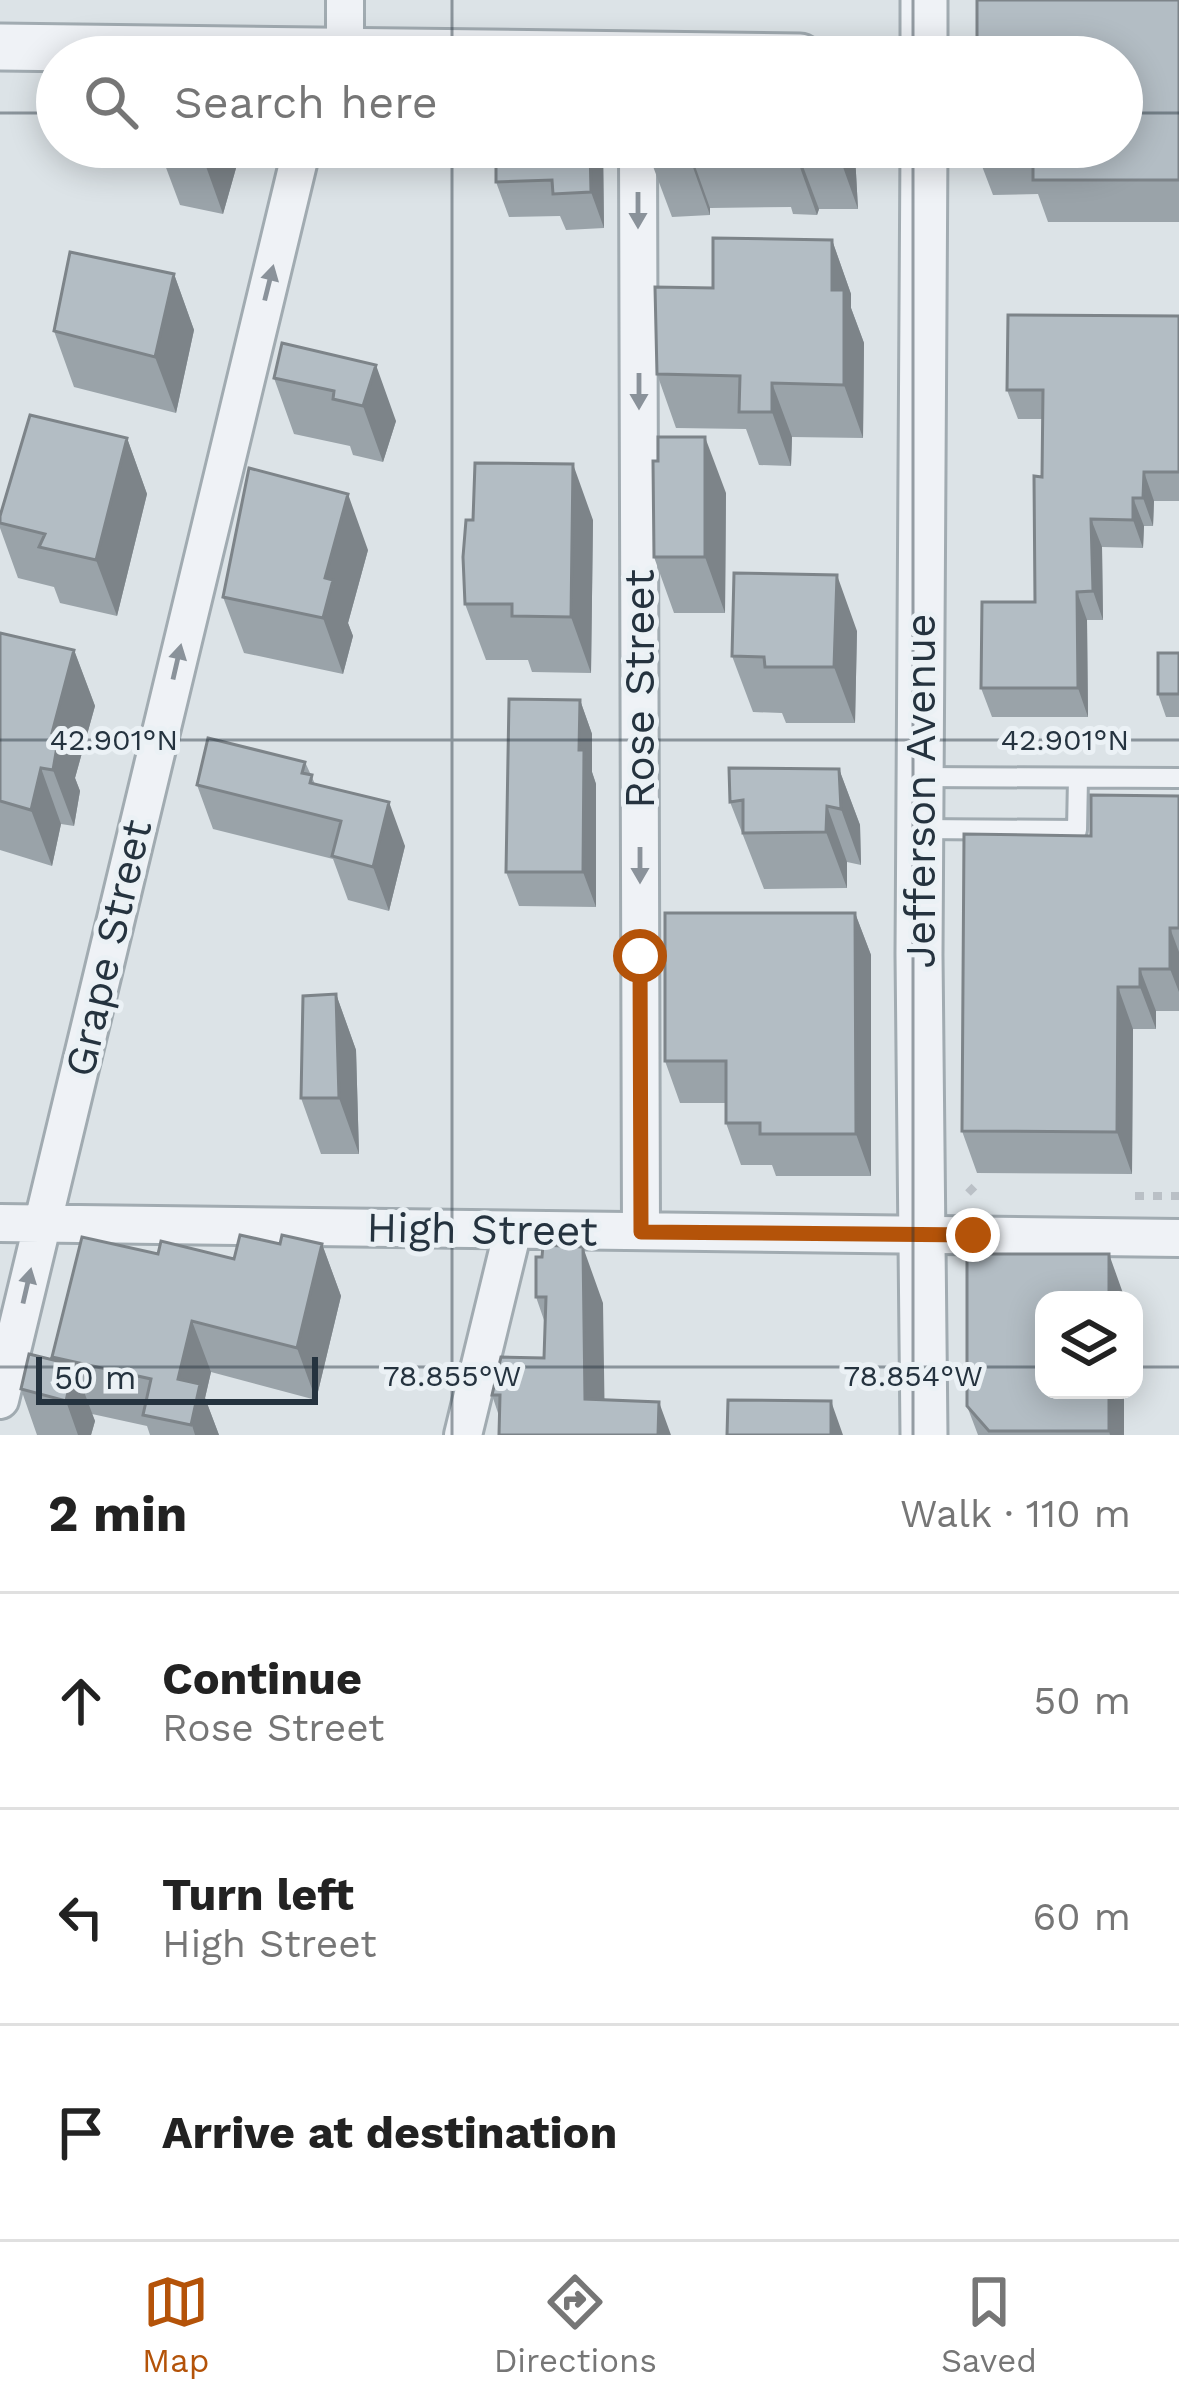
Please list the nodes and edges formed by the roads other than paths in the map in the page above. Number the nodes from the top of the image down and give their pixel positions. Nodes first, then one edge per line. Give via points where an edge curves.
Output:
1 (345, 0) edge
2 (924, 0) edge
3 (335, 36) edge
4 (924, 36) edge
5 (0, 47) edge
6 (36, 48) edge
7 (297, 168) edge
8 (638, 168) edge
9 (924, 168) edge
10 (919, 777) junction
11 (1078, 778) junction
12 (1179, 778) edge
13 (919, 829) junction
14 (0, 1223) edge
15 (42, 1224) junction
16 (513, 1229) junction
17 (641, 1232) junction
18 (924, 1234) junction
19 (1179, 1238) edge
20 (0, 1400) edge
21 (463, 1435) edge
22 (924, 1435) edge

1 - 3 street
2 - 4 street
5 - 6 street
15 -> 7 street, Grape Street
8 -> 17 street, Rose Street
9 - 10 street, Jefferson Avenue
10 - 11 lane
10 - 13 street, Jefferson Avenue
11 - 12 lane
11 - 13 lane via 1077,830
13 - 18 street, Jefferson Avenue
14 - 15 street, High Street
15 - 16 street, High Street
20 -> 15 street, Grape Street
16 - 17 street, High Street
16 - 21 street
17 - 18 street, High Street
18 - 19 street, High Street
18 - 22 street, Jefferson Avenue

